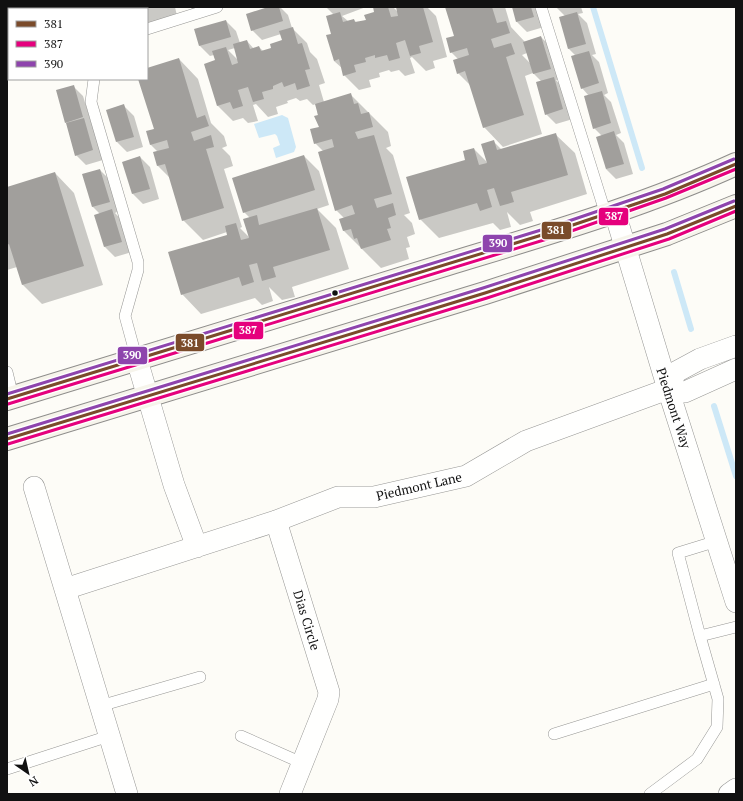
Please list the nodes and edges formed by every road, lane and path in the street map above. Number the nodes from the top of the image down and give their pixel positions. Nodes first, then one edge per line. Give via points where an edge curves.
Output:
1 (217, 7) edge
2 (541, 7) edge
3 (148, 29) edge
4 (94, 80) edge
5 (736, 164) edge
6 (736, 206) edge
7 (610, 214) junction
8 (625, 247) junction
9 (736, 346) edge
10 (137, 360) junction
11 (736, 369) edge
12 (7, 372) edge
13 (668, 389) junction
14 (147, 396) junction
15 (10, 398) edge
16 (7, 439) edge
17 (34, 487) dead end
18 (276, 521) junction
19 (717, 541) junction
20 (197, 547) junction
21 (65, 589) junction
22 (735, 598) edge
23 (736, 627) edge
24 (700, 636) junction
25 (200, 677) dead end
26 (714, 684) junction
27 (100, 706) junction
28 (554, 734) dead end
29 (109, 736) junction
30 (241, 736) dead end
31 (302, 763) junction
32 (7, 769) edge
33 (736, 789) edge
34 (127, 794) edge
35 (290, 794) edge
36 (650, 794) edge
37 (729, 794) edge

1 - 3 lane
2 - 7 lane via 592,170
4 - 10 lane via 90,102 138,258 138,270 125,316
5 - 7 main road via 679,189
6 - 8 main road via 666,234
7 - 8 street, Piedmont Way
7 - 10 main road
8 - 13 street, Piedmont Way
8 - 14 main road via 485,293
9 - 13 street via 700,359 676,372
10 - 14 street
10 - 15 main road
11 - 13 street via 685,392
12 - 15 lane
13 - 18 street, Piedmont Lane via 526,441 466,476 374,497 338,497
13 - 19 street, Piedmont Way
14 - 16 main road
14 - 20 street via 174,485
17 - 21 street
18 - 20 street
18 - 31 street, Dias Circle via 330,692
19 - 22 street, Piedmont Way
19 - 24 lane via 678,553
20 - 21 street
21 - 27 street
23 - 24 lane
24 - 26 lane
25 - 27 lane
26 - 28 lane
26 - 36 lane via 718,699 717,727 698,759
27 - 29 street
29 - 32 lane
29 - 34 street
30 - 31 lane
31 - 35 street, Dias Circle
33 - 37 street

